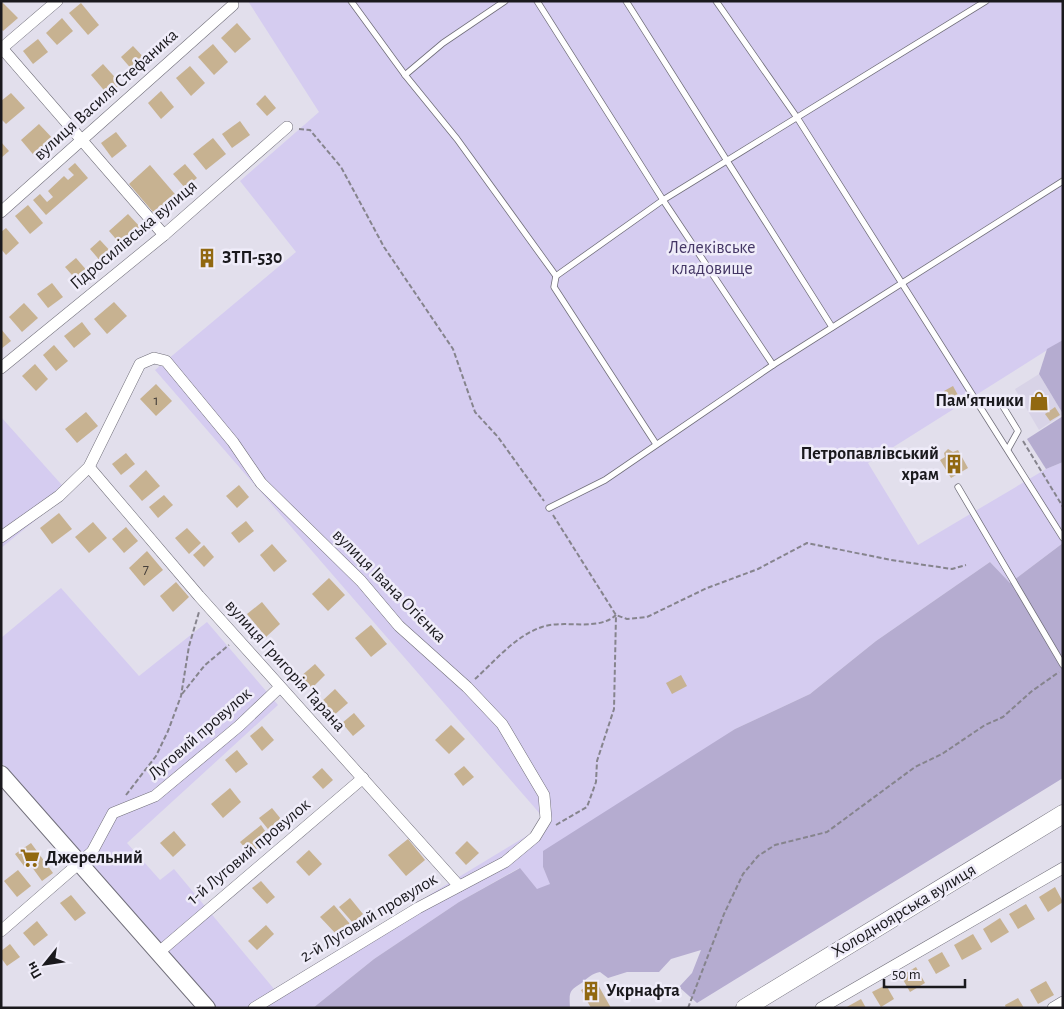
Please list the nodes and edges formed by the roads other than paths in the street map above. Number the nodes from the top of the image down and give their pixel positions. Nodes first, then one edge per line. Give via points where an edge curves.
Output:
1 (57, 1) edge
2 (351, 1) edge
3 (505, 1) edge
4 (537, 1) edge
5 (626, 1) edge
6 (716, 1) edge
7 (986, 1) edge
8 (233, 5) dead end
9 (2, 48) edge
10 (406, 75) junction
11 (798, 119) junction
12 (287, 127) road end
13 (80, 141) junction
14 (727, 161) junction
15 (1063, 181) edge
16 (664, 200) junction
17 (1, 212) edge
18 (164, 235) junction
19 (556, 276) junction
20 (902, 282) junction
21 (832, 327) junction
22 (773, 365) junction
23 (1, 368) edge
24 (980, 405) junction
25 (656, 444) junction
26 (1008, 449) junction
27 (89, 467) junction
28 (958, 487) dead end
29 (549, 508) road end
30 (1, 536) edge
31 (1063, 538) edge
32 (1063, 665) edge
33 (280, 688) junction
34 (1, 774) edge
35 (363, 778) junction
36 (1063, 814) edge
37 (505, 862) joint
38 (79, 863) junction
39 (1063, 868) edge
40 (459, 886) junction
41 (1, 931) edge
42 (158, 953) junction
43 (1063, 1002) edge
44 (207, 1008) edge
45 (254, 1008) edge
46 (745, 1008) edge
47 (821, 1008) edge
48 (1053, 1008) edge

1 - 9 street
2 - 10 lane
3 - 10 lane via 443,43
4 - 16 lane
5 - 14 lane
6 - 11 lane
7 - 11 lane
8 - 13 street, вулиця Василя Стефаника
9 - 13 street
10 - 19 lane via 457,139
11 - 14 lane
11 - 20 lane
12 - 18 street, Гідросилівська вулиця
13 - 17 street, вулиця Василя Стефаника
13 - 18 street
14 - 16 lane
14 - 21 lane
15 - 20 lane
16 - 19 lane
16 - 22 lane
18 - 23 street, Гідросилівська вулиця
19 - 25 lane via 554,287
20 - 21 lane
20 - 24 lane
21 - 22 lane
22 - 25 lane
24 - 26 lane
24 - 26 lane via 999,400 1018,431
25 - 29 lane via 605,480
26 - 31 lane
27 - 30 street via 59,496
27 - 33 street, вулиця Григорія Тарана
27 - 37 street, вулиця Івана Огієнка via 140,364 154,358 166,361 233,442 261,483 362,581 399,626 467,686 502,724 544,795 546,818 535,837
28 - 32 lane
33 - 35 street, вулиця Григорія Тарана
33 - 38 street, Луговий провулок via 155,796 113,814 92,852
34 - 38 street
35 - 40 street, вулиця Григорія Тарана
35 - 42 street, 1-й Луговий провулок
36 - 46 main road, Холодноярська вулиця
37 - 40 street, 2-й Луговий провулок
38 - 41 street
38 - 42 street
39 - 47 street
40 - 45 street, 2-й Луговий провулок
42 - 44 street
43 - 48 street

